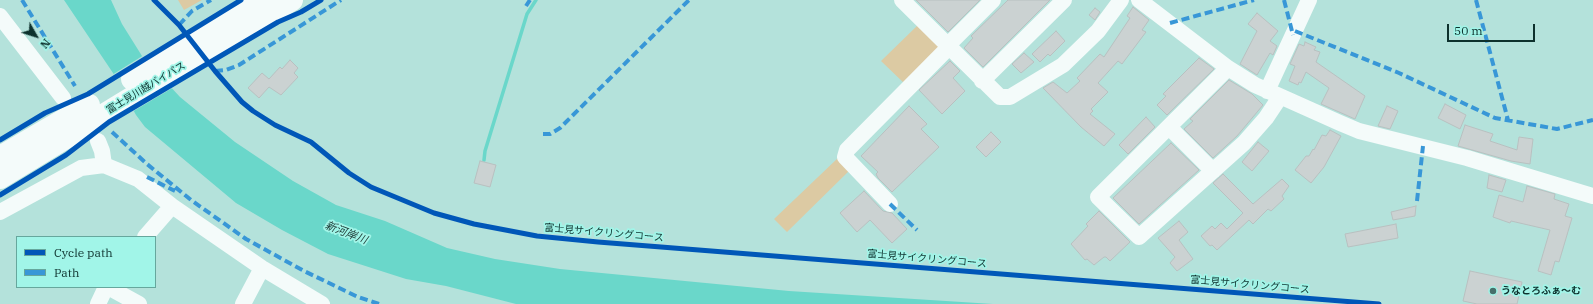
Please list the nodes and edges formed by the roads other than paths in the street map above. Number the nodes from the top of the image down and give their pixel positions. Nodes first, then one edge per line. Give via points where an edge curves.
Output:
1 (263, 0) edge
2 (292, 0) edge
3 (993, 0) edge
4 (1064, 0) edge
5 (1121, 0) edge
6 (1139, 0) edge
7 (1309, 0) edge
8 (911, 3) edge
9 (0, 16) edge
10 (948, 46) junction
11 (180, 59) junction
12 (1228, 68) junction
13 (982, 81) junction
14 (1274, 94) junction
15 (63, 98) dead end
16 (99, 108) junction
17 (1169, 127) junction
18 (98, 141) dead end
19 (0, 157) edge
20 (104, 165) junction
21 (1213, 171) junction
22 (0, 178) edge
23 (1593, 196) edge
24 (890, 204) dead end
25 (172, 206) junction
26 (0, 212) edge
27 (146, 236) edge
28 (262, 268) junction
29 (106, 288) edge
30 (109, 288) edge
31 (98, 304) edge
32 (139, 304) edge
33 (243, 304) edge
34 (322, 304) edge

1 - 11 highway, 富士見川越バイパス
2 - 11 highway, 富士見川越バイパス
3 - 10 street
4 - 13 street
5 - 13 street via 1098,31 1077,53 1063,65 1010,97 1000,97
6 - 12 street
7 - 14 street
8 - 10 street
9 - 15 street
10 - 13 street
10 - 24 street via 847,150 845,157
11 - 16 highway, 富士見川越バイパス
12 - 14 street
12 - 17 street
14 - 21 street via 1266,118 1244,143
14 - 23 street via 1359,131 1467,158
16 - 19 highway, 富士見川越バイパス
16 - 22 highway, 富士見川越バイパス
17 - 21 street
17 - 21 street via 1098,198 1139,237
18 - 20 street
20 - 25 street via 138,179
20 - 26 street via 80,168
25 - 27 street
25 - 28 street
28 - 33 street
28 - 34 street
29 - 31 street
30 - 32 street

